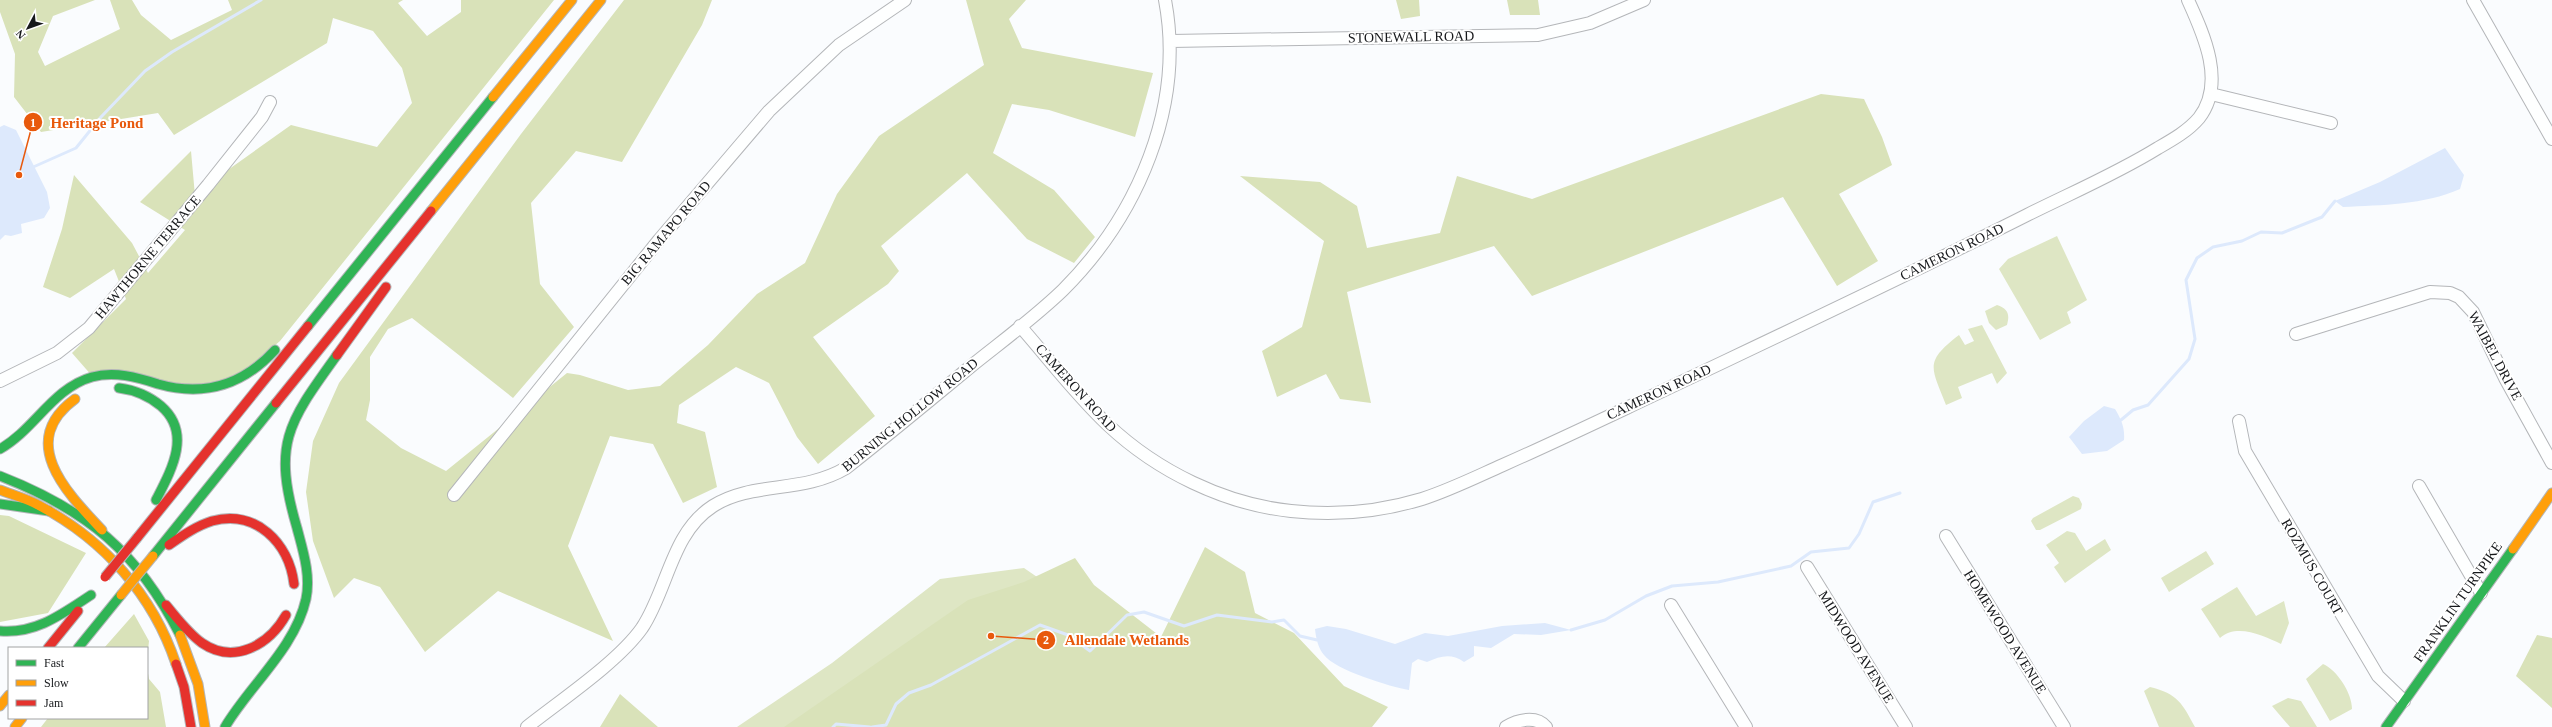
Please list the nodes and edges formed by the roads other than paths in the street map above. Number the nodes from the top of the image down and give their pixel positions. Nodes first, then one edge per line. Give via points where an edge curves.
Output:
1 (572, 0) edge
2 (601, 0) edge
3 (905, 0) edge
4 (1165, 0) edge
5 (1644, 0) edge
6 (2188, 0) edge
7 (2474, 0) edge
8 (1171, 41) junction
9 (2210, 94) junction
10 (270, 102) dead end
11 (2331, 123) dead end
12 (2552, 139) edge
13 (484, 144) junction
14 (415, 247) dead end
15 (394, 277) dead end
16 (347, 280) junction
17 (1020, 326) junction
18 (293, 328) dead end
19 (2296, 334) dead end
20 (280, 343) dead end
21 (0, 381) edge
22 (110, 388) dead end
23 (84, 394) dead end
24 (2239, 421) dead end
25 (0, 449) edge
26 (2552, 463) edge
27 (0, 476) edge
28 (2419, 486) dead end
29 (0, 490) edge
30 (2552, 493) edge
31 (454, 494) dead end
32 (0, 504) edge
33 (49, 511) junction
34 (102, 530) junction
35 (1946, 536) dead end
36 (137, 538) junction
37 (153, 556) junction
38 (1806, 567) dead end
39 (98, 586) junction
40 (294, 593) dead end
41 (2481, 593) junction
42 (166, 605) junction
43 (1671, 605) dead end
44 (290, 606) dead end
45 (0, 631) edge
46 (49, 647) edge
47 (79, 647) edge
48 (8, 696) edge
49 (2404, 701) junction
50 (0, 706) edge
51 (21, 719) edge
52 (14, 727) edge
53 (191, 727) edge
54 (205, 727) edge
55 (225, 727) edge
56 (527, 727) edge
57 (1506, 727) edge
58 (1546, 727) edge
59 (1746, 727) edge
60 (1906, 727) edge
61 (2064, 727) edge
62 (2386, 727) edge

1 - 16 main road
2 - 13 main road
3 - 31 street, BIG RAMAPO ROAD via 839,45 769,111 659,240
4 - 8 street, BURNING HOLLOW ROAD
5 - 8 street, STONEWALL ROAD via 1590,23 1531,35
6 - 9 street, CAMERON ROAD via 2203,37 2212,69
7 - 12 street
8 - 17 street, BURNING HOLLOW ROAD via 1171,63 1164,110 1134,193 1104,242 1084,267 1052,300
9 - 11 street
9 - 17 street, CAMERON ROAD via 2200,116 2192,125 2106,177 1544,447 1446,490 1389,508 1340,513 1286,510 1230,497 1177,474 1135,448 1110,427 1089,407
10 - 21 street, HAWTHORNE TERRACE via 262,117 223,166 89,328 58,353
13 - 14 main road
13 - 37 main road
15 - 55 main road via 301,405 291,424 285,444 283,474 306,563 306,601 295,628
16 - 18 main road
16 - 36 main road
17 - 56 street, BURNING HOLLOW ROAD via 832,476 808,484 727,498 702,515 683,537 652,612 630,642
19 - 26 street, WAIBEL DRIVE via 2430,292 2450,293 2459,297 2474,312 2505,378
20 - 25 main road via 251,372 235,382 218,388 177,388 120,374 101,375 83,380 59,395 21,436
22 - 36 main road via 133,390 161,405 173,420 179,437 174,464
23 - 34 main road via 70,402 58,416 50,434 48,454 57,480
24 - 49 street, ROZMUS COURT via 2244,451 2352,635 2378,676
27 - 34 main road via 46,494
28 - 41 street
29 - 33 main road
30 - 41 main road, FRANKLIN TURNPIKE
32 - 33 main road
33 - 53 main road via 80,530 107,552 146,598 162,625 176,657 186,692
34 - 42 main road via 143,572
35 - 61 street, HOMEWOOD AVENUE
36 - 39 main road, bridge
37 - 40 main road via 209,522 225,519 249,522 271,533 285,549 293,570
37 - 47 main road, bridge
38 - 60 street, MIDWOOD AVENUE
39 - 45 main road via 36,629 20,633
39 - 46 main road
41 - 49 main road, FRANKLIN TURNPIKE
42 - 44 main road via 200,641 228,653 244,651 264,642 281,625
42 - 54 main road via 188,653 199,689
43 - 59 street
48 - 50 main road
49 - 62 main road, FRANKLIN TURNPIKE
51 - 52 main road
57 - 58 street via 1523,720 1534,720

